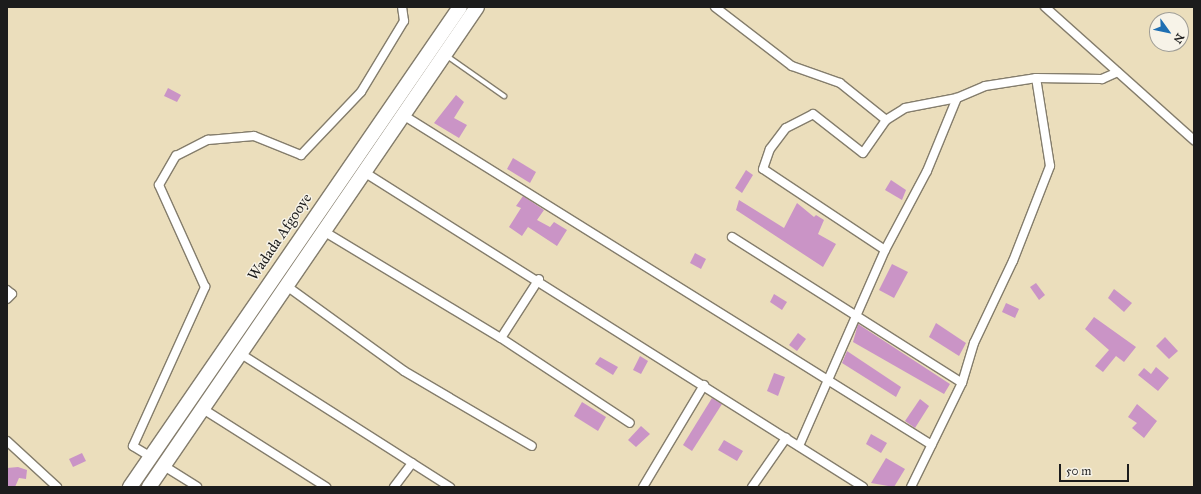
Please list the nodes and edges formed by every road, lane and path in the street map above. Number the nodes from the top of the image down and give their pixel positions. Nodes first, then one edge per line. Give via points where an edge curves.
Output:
1 (402, 7) edge
2 (460, 7) edge
3 (477, 7) edge
4 (715, 7) edge
5 (1045, 7) edge
6 (445, 54) junction
7 (1118, 72) junction
8 (1036, 78) junction
9 (504, 96) dead end
10 (957, 98) junction
11 (404, 115) junction
12 (886, 120) junction
13 (1194, 140) edge
14 (364, 172) junction
15 (325, 232) junction
16 (732, 237) dead end
17 (885, 250) junction
18 (539, 279) junction
19 (288, 287) junction
20 (7, 290) edge
21 (7, 299) edge
22 (857, 315) junction
23 (501, 338) junction
24 (241, 354) junction
25 (827, 381) junction
26 (962, 383) junction
27 (704, 385) junction
28 (203, 409) junction
29 (630, 423) dead end
30 (786, 438) junction
31 (7, 441) edge
32 (932, 445) junction
33 (532, 446) dead end
34 (799, 446) junction
35 (151, 457) junction
36 (412, 462) junction
37 (164, 466) junction
38 (57, 487) edge
39 (130, 487) edge
40 (149, 487) edge
41 (197, 487) edge
42 (326, 487) edge
43 (394, 487) edge
44 (450, 487) edge
45 (643, 487) edge
46 (752, 487) edge
47 (863, 487) edge
48 (911, 487) edge

1 - 35 street via 404,21 361,92 301,155 254,136 208,140 176,156 159,185 205,287 133,446
2 - 35 highway, Wadada Afgooye
3 - 6 highway
4 - 12 street via 792,66 840,83
5 - 7 street
6 - 9 lane
6 - 11 highway
7 - 8 street via 1102,79
7 - 13 street
8 - 10 street via 985,86
8 - 26 street via 1050,166 1013,261 974,343
10 - 12 street via 905,108
10 - 17 street via 927,171
11 - 14 highway
11 - 25 street
12 - 17 street via 863,153 813,114 786,128 770,149 763,169
14 - 15 highway
14 - 18 street
15 - 19 highway
15 - 23 street
16 - 22 street
17 - 22 street
18 - 23 street
18 - 27 street via 641,348
19 - 24 highway
19 - 33 street via 404,371
20 - 21 street via 12,294
22 - 25 street
22 - 26 street
23 - 29 street
24 - 28 highway
24 - 36 street
25 - 32 street
25 - 34 street
26 - 32 street
27 - 30 street
27 - 45 street
28 - 37 highway
28 - 42 street
30 - 34 street
30 - 46 street
31 - 38 street
32 - 48 street
34 - 47 street
35 - 39 highway, Wadada Afgooye
36 - 43 street
36 - 44 street
37 - 40 highway
37 - 41 street

